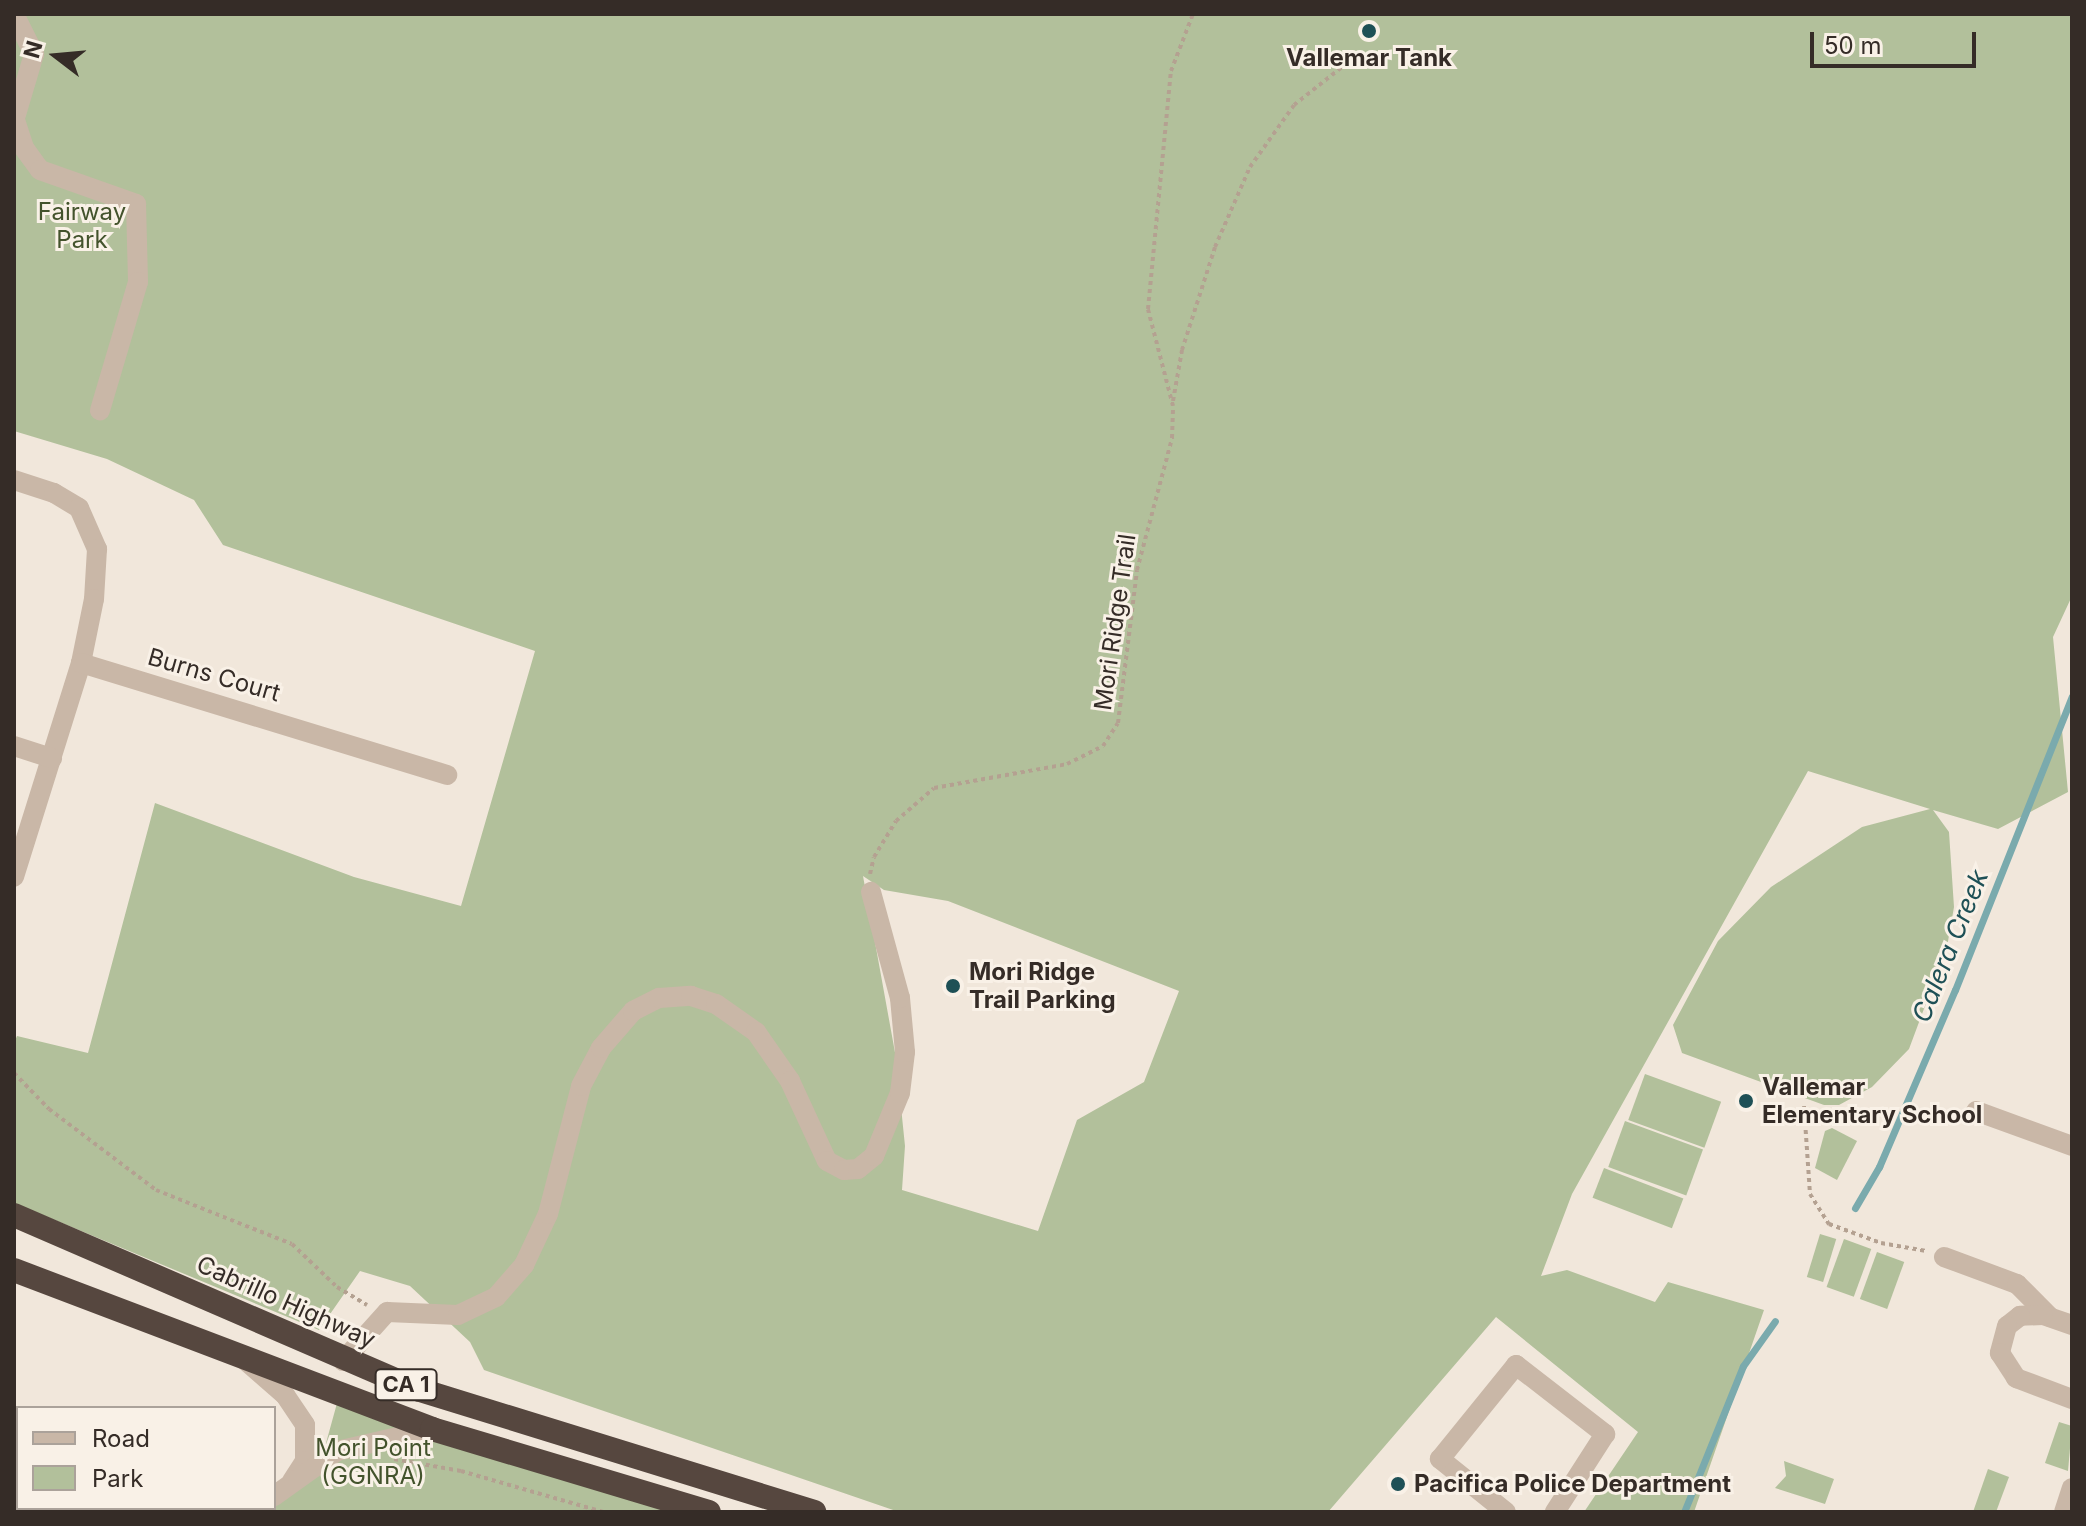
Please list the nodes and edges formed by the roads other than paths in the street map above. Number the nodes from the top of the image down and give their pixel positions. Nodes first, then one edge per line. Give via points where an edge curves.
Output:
1 (14, 14) edge
2 (14, 121) edge
3 (100, 410) dead end
4 (14, 480) edge
5 (81, 663) junction
6 (14, 746) edge
7 (52, 758) junction
8 (447, 775) dead end
9 (14, 877) edge
10 (871, 892) road end
11 (1976, 1111) dead end
12 (2072, 1146) edge
13 (14, 1215) edge
14 (1944, 1257) road end
15 (14, 1270) edge
16 (2050, 1317) junction
17 (2072, 1325) edge
18 (245, 1361) junction
19 (343, 1361) junction
20 (2072, 1399) edge
21 (432, 1429) junction
22 (292, 1481) junction
23 (2072, 1488) edge
24 (276, 1494) edge
25 (709, 1512) edge
26 (814, 1512) edge
27 (1506, 1512) edge
28 (1555, 1512) edge
29 (2064, 1512) edge

1 - 2 street via 34,54
2 - 3 street via 40,170 136,204 138,282
4 - 5 street via 79,508 97,549
5 - 7 street
5 - 8 street, Burns Court
6 - 7 street
7 - 9 street
10 - 19 street via 900,998 905,1052 900,1093 874,1156 858,1169 844,1170 827,1161 790,1081 756,1032 716,1004 691,996 659,998 633,1011 581,1086 548,1214 524,1265 496,1297 458,1315 387,1312
11 - 12 street
13 - 19 highway, Cabrillo Highway / CA 1
14 - 16 street via 2017,1284
15 - 18 highway, CA 1
16 - 17 street
16 - 20 street via 2028,1314 2013,1320 2002,1335 2002,1360 2016,1378
18 - 21 highway, CA 1
18 - 22 street via 285,1395 305,1425 305,1461
19 - 26 highway, Cabrillo Highway / CA 1 via 481,1410
21 - 22 street via 346,1448
21 - 25 highway, CA 1
22 - 24 street
23 - 29 street
27 - 28 street via 1440,1459 1516,1365 1605,1434

